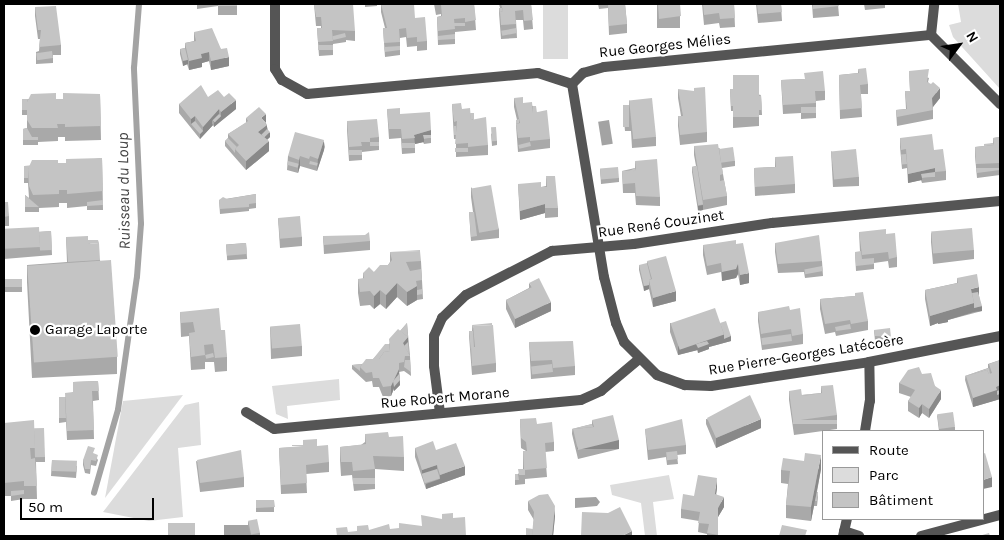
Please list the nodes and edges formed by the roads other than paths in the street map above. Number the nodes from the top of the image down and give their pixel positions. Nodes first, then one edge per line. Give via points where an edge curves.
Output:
1 (275, 4) edge
2 (934, 4) edge
3 (931, 35) junction
4 (572, 84) junction
5 (1000, 104) edge
6 (1000, 201) edge
7 (599, 248) junction
8 (1000, 336) edge
9 (638, 360) junction
10 (869, 362) junction
11 (246, 412) dead end
12 (440, 414) junction
13 (865, 430) edge
14 (1000, 515) edge
15 (984, 519) edge
16 (847, 520) edge
17 (981, 520) edge
18 (844, 533) edge
19 (859, 536) edge
20 (921, 536) edge

1 - 4 street via 275,69 282,80 307,94 538,73
2 - 3 street
3 - 4 street, Rue Georges Mélies via 604,67 583,73
3 - 5 street
4 - 7 street, Rue Pierre-Georges Latécoère
6 - 7 street, Rue René Couzinet via 754,226
7 - 9 street, Rue Pierre-Georges Latécoère via 616,323 624,342
7 - 12 street, Rue René Couzinet via 552,251 466,295 451,307 434,336
8 - 10 street, Rue Pierre-Georges Latécoère
9 - 10 street, Rue Pierre-Georges Latécoère via 670,381 711,386
9 - 12 street, Rue Robert Morane via 601,391 581,400
10 - 13 street via 870,401
11 - 12 street, Rue Robert Morane via 274,429
14 - 15 street
16 - 18 street
17 - 20 street
18 - 19 street

